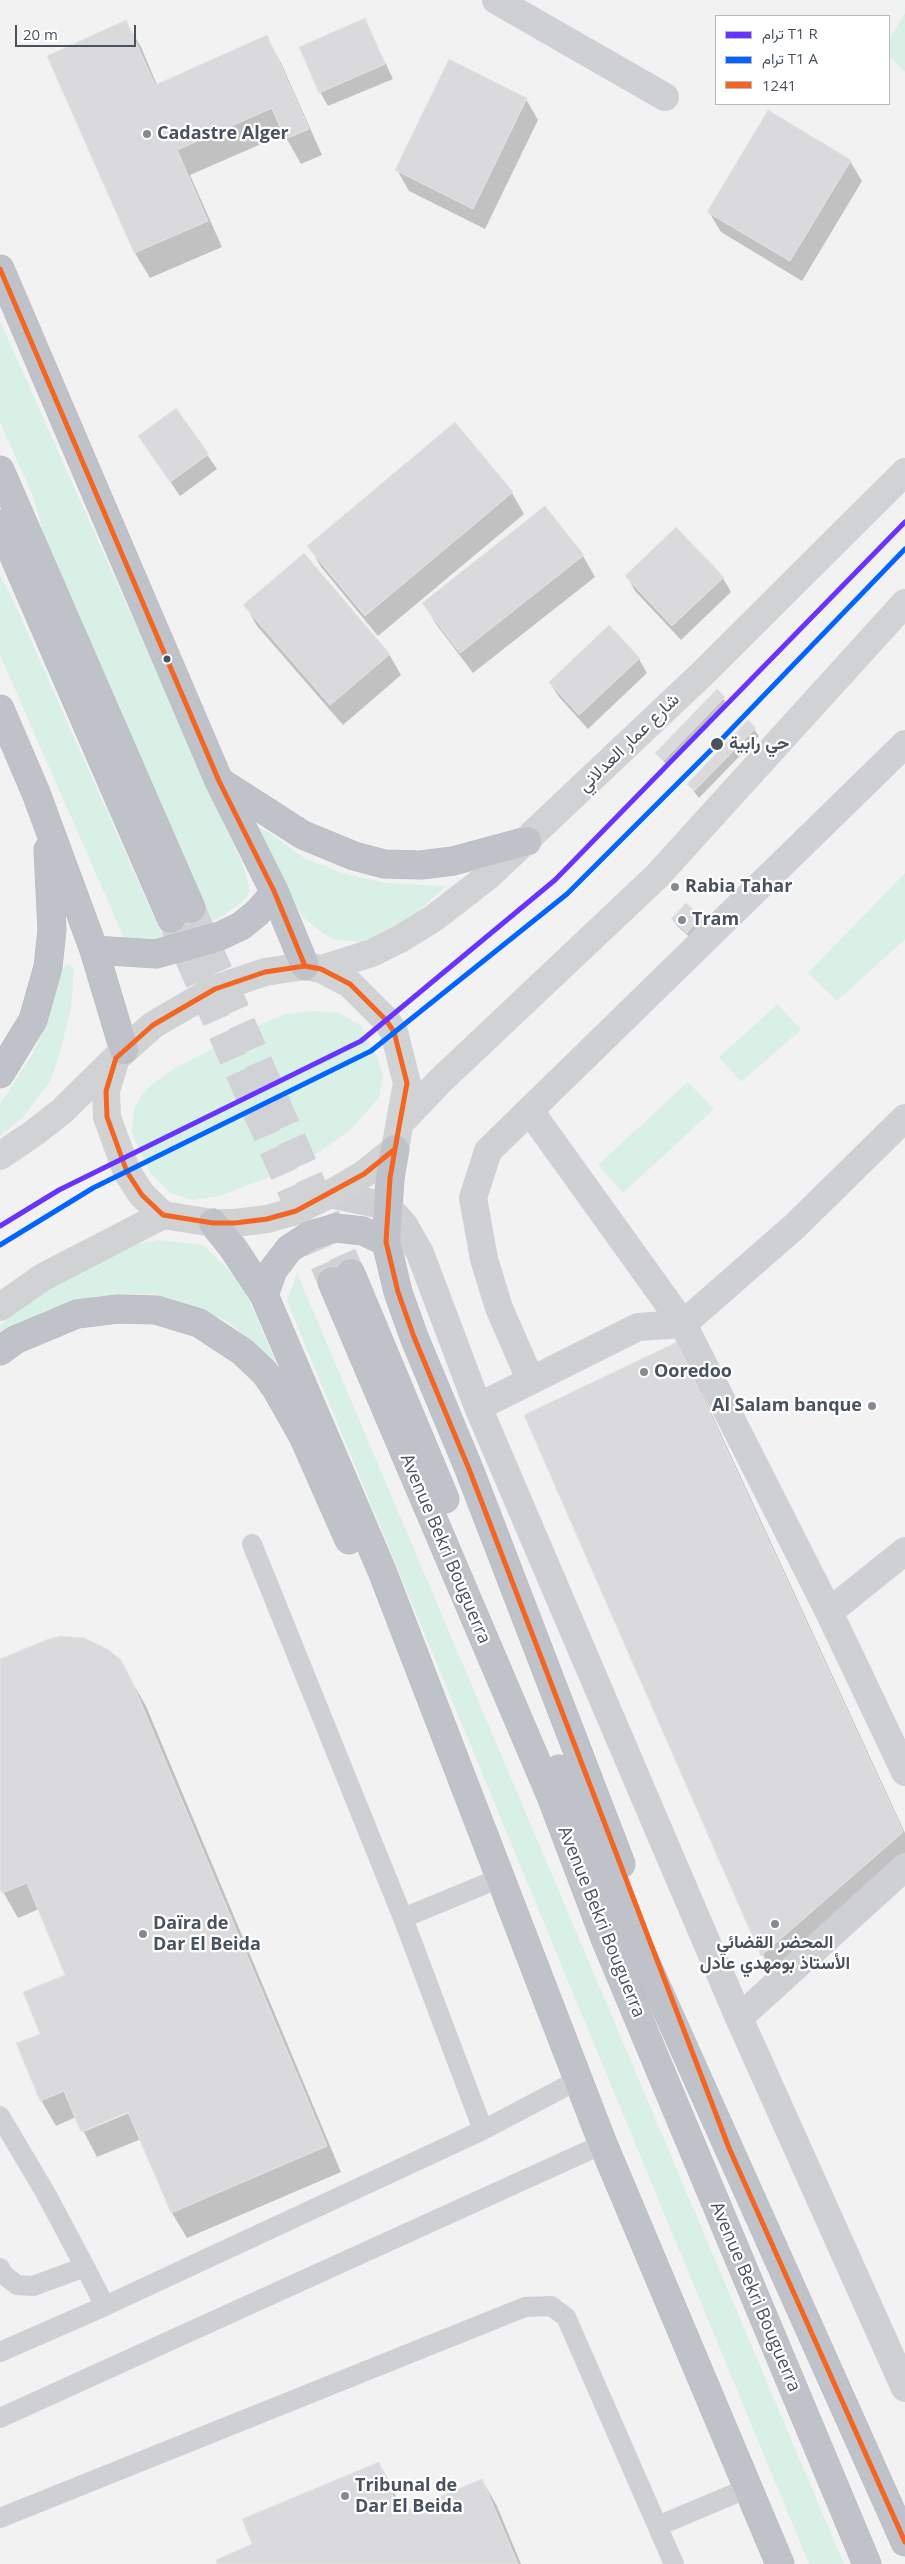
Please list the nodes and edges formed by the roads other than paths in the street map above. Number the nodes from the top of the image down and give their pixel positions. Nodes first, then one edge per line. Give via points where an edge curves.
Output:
1 (496, 0) edge
2 (665, 97) dead end
3 (0, 269) edge
4 (0, 470) edge
5 (905, 472) edge
6 (0, 524) edge
7 (905, 603) edge
8 (0, 709) edge
9 (905, 744) edge
10 (220, 781) junction
11 (36, 793) junction
12 (527, 841) junction
13 (274, 890) junction
14 (94, 950) junction
15 (313, 967) junction
16 (120, 1054) junction
17 (0, 1074) edge
18 (530, 1111) junction
19 (905, 1118) edge
20 (400, 1122) junction
21 (395, 1149) junction
22 (0, 1156) edge
23 (330, 1194) junction
24 (387, 1206) junction
25 (163, 1215) junction
26 (213, 1223) junction
27 (386, 1242) junction
28 (264, 1296) junction
29 (0, 1308) edge
30 (683, 1324) junction
31 (0, 1350) edge
32 (530, 1379) junction
33 (478, 1407) junction
34 (252, 1544) dead end
35 (905, 1551) edge
36 (382, 1572) junction
37 (829, 1612) junction
38 (905, 1772) edge
39 (905, 1867) edge
40 (500, 1878) junction
41 (403, 1918) junction
42 (739, 2018) junction
43 (578, 2080) junction
44 (0, 2116) edge
45 (483, 2130) junction
46 (603, 2144) junction
47 (730, 2148) junction
48 (85, 2266) junction
49 (0, 2268) edge
50 (105, 2306) junction
51 (0, 2352) edge
52 (905, 2388) edge
53 (0, 2418) edge
54 (748, 2488) junction
55 (0, 2518) edge
56 (658, 2526) junction
57 (905, 2542) edge
58 (674, 2564) edge
59 (780, 2564) edge
60 (867, 2564) edge

1 - 2 street
3 - 10 highway
4 - 6 highway via 181,913
5 - 12 main road, شارع عمار العدلاني via 702,674
7 - 20 main road via 657,876
8 - 11 highway
9 - 18 street
10 - 12 highway via 303,836 384,864 421,866 453,861
10 - 13 highway
11 - 14 highway
11 - 17 highway via 48,848 51,891 52,930 48,967 33,1020
12 - 15 main road, شارع عمار العدلاني via 434,918 372,953
13 - 14 highway via 257,913 241,926 220,936 156,954
13 - 15 highway
14 - 16 highway
15 - 16 main road, شارع عمار العدلاني via 265,972 215,989 153,1025
15 - 20 main road via 350,984 394,1032 407,1083
16 - 22 main road, شارع عمار العدلاني via 62,1111
16 - 25 main road via 106,1091 107,1117 127,1172 142,1195
18 - 30 street
18 - 32 street via 488,1152 473,1198 484,1259 499,1308
19 - 30 street via 795,1226
20 - 21 main road
21 - 23 main road via 364,1174
21 - 24 highway
23 - 24 street
23 - 26 main road via 296,1211 267,1220
24 - 27 highway
24 - 33 street via 404,1225 420,1253
25 - 26 main road
25 - 29 main road via 43,1277
26 - 28 highway
27 - 28 highway via 363,1231 336,1228 310,1235 288,1249 273,1270
27 - 47 highway via 398,1292 414,1337 470,1469
28 - 36 highway
30 - 32 street via 638,1327
30 - 37 street
31 - 36 highway via 15,1340 77,1314 118,1309 156,1310 199,1323 243,1352 265,1373 288,1406 345,1534 354,1548
32 - 33 street
33 - 42 street
34 - 41 lane
35 - 37 street
36 - 40 highway
37 - 38 street
39 - 42 street
40 - 41 lane
40 - 43 highway
41 - 45 lane
42 - 52 street
43 - 45 lane
43 - 46 highway
44 - 48 lane
45 - 50 lane
46 - 53 lane
46 - 54 highway
47 - 57 highway, Avenue Bekri Bouguerra
47 - 60 highway, Avenue Bekri Bouguerra via 341,1278 552,1796 606,1941
48 - 49 lane via 33,2286 17,2285
48 - 50 lane
50 - 51 lane
54 - 56 lane
54 - 59 highway
55 - 56 lane via 525,2307 551,2306 566,2318
56 - 58 lane

